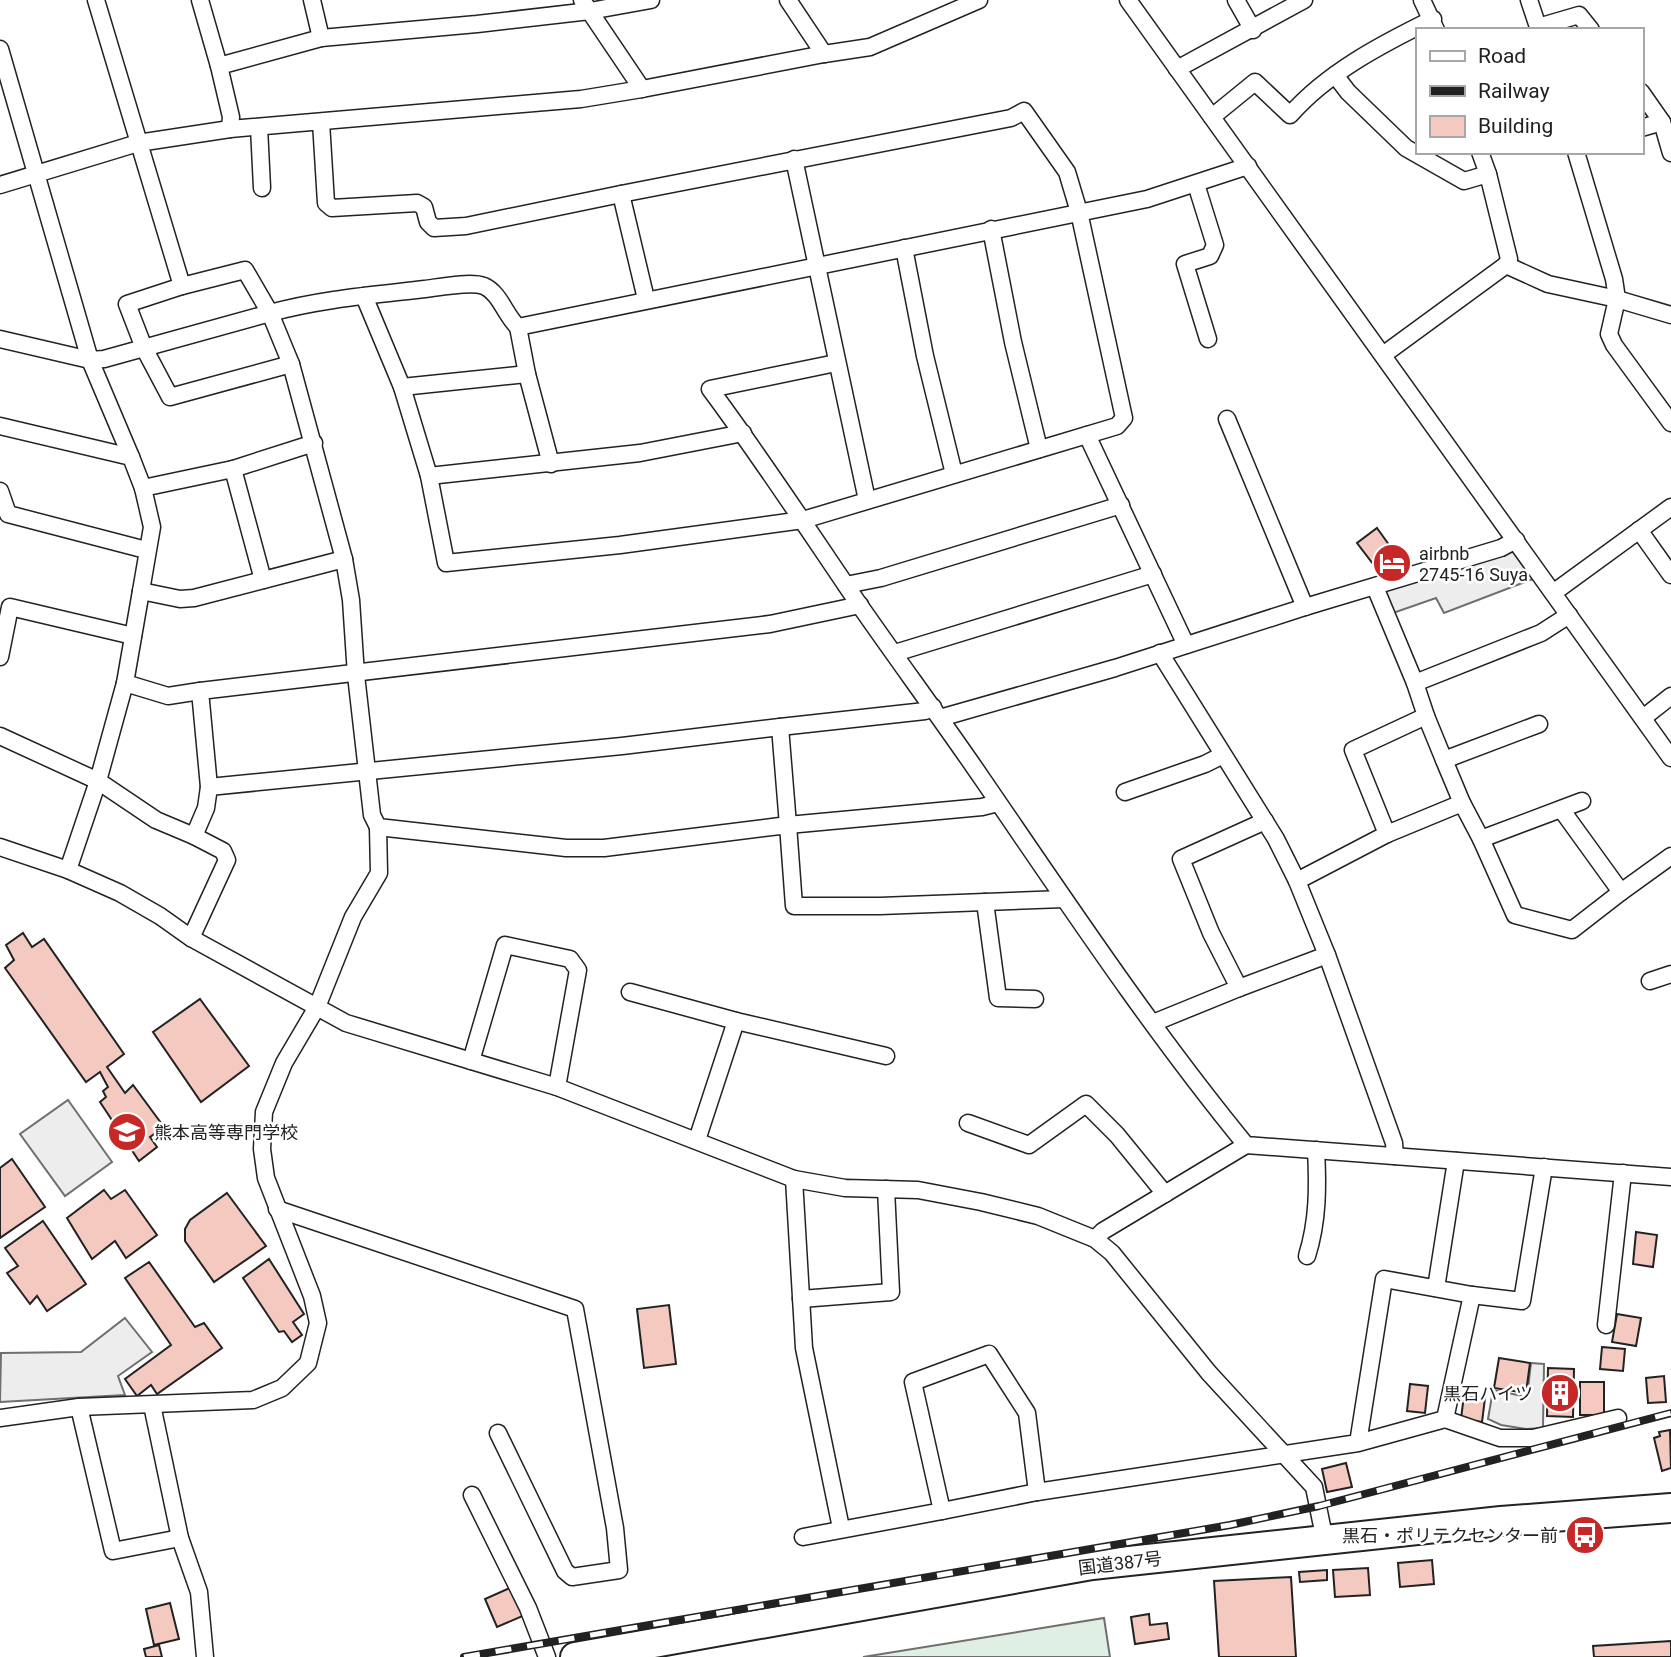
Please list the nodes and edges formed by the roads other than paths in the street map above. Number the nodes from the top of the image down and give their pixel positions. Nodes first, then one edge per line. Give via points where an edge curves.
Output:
1 (96, 0) edge
2 (200, 0) edge
3 (312, 0) edge
4 (651, 0) edge
5 (788, 0) edge
6 (979, 0) edge
7 (1128, 0) edge
8 (1236, 0) edge
9 (1304, 0) edge
10 (1422, 0) edge
11 (1530, 0) edge
12 (586, 6) edge
13 (1434, 24) edge
14 (1538, 28) edge
15 (1541, 28) edge
16 (1589, 28) edge
17 (1253, 30) junction
18 (1416, 32) edge
19 (321, 38) junction
20 (0, 49) edge
21 (824, 54) junction
22 (219, 66) junction
23 (1177, 69) junction
24 (1335, 75) junction
25 (642, 89) junction
26 (1643, 95) edge
27 (1212, 117) junction
28 (321, 122) junction
29 (1662, 122) junction
30 (259, 127) junction
31 (1643, 127) edge
32 (230, 129) junction
33 (138, 143) junction
34 (1671, 153) edge
35 (1416, 154) edge
36 (1417, 154) edge
37 (1481, 154) edge
38 (1578, 154) edge
39 (794, 159) junction
40 (1248, 166) junction
41 (36, 173) junction
42 (1488, 174) junction
43 (1196, 184) junction
44 (0, 185) edge
45 (262, 188) dead end
46 (621, 194) junction
47 (1079, 212) junction
48 (991, 229) junction
49 (904, 248) junction
50 (816, 265) junction
51 (1506, 265) junction
52 (182, 286) junction
53 (364, 296) junction
54 (646, 299) junction
55 (1617, 299) junction
56 (270, 313) junction
57 (1671, 315) edge
58 (518, 327) junction
59 (0, 339) edge
60 (1208, 339) dead end
61 (144, 348) junction
62 (1383, 355) junction
63 (90, 360) junction
64 (836, 363) junction
65 (291, 364) junction
66 (527, 374) junction
67 (402, 387) junction
68 (1227, 419) dead end
69 (1671, 423) edge
70 (0, 426) edge
71 (743, 433) junction
72 (1087, 435) junction
73 (314, 443) junction
74 (1039, 449) junction
75 (131, 457) junction
76 (551, 464) junction
77 (233, 469) junction
78 (954, 474) junction
79 (429, 477) junction
80 (144, 488) junction
81 (0, 491) edge
82 (867, 500) junction
83 (1121, 505) junction
84 (1671, 507) edge
85 (803, 520) junction
86 (1639, 530) junction
87 (1516, 540) junction
88 (146, 550) junction
89 (344, 559) junction
90 (1153, 574) junction
91 (1671, 575) edge
92 (263, 580) junction
93 (846, 585) junction
94 (1375, 587) junction
95 (141, 591) junction
96 (1553, 593) junction
97 (860, 605) junction
98 (1305, 607) junction
99 (1569, 615) junction
100 (133, 636) junction
101 (1186, 645) junction
102 (895, 653) junction
103 (1160, 653) junction
104 (0, 657) edge
105 (356, 675) junction
106 (125, 683) junction
107 (1415, 683) junction
108 (200, 691) junction
109 (1671, 696) edge
110 (937, 712) junction
111 (1426, 716) junction
112 (1643, 718) junction
113 (1539, 724) dead end
114 (780, 727) junction
115 (0, 736) edge
116 (1223, 755) junction
117 (1671, 758) edge
118 (1444, 760) junction
119 (368, 772) junction
120 (99, 781) junction
121 (209, 787) junction
122 (1125, 792) dead end
123 (1581, 801) dead end
124 (999, 803) junction
125 (1462, 803) junction
126 (1561, 809) junction
127 (1265, 821) junction
128 (788, 825) junction
129 (378, 827) junction
130 (1387, 834) junction
131 (194, 836) junction
132 (1481, 839) junction
133 (0, 847) edge
134 (1671, 856) edge
135 (68, 870) junction
136 (1297, 881) junction
137 (1621, 892) junction
138 (1064, 899) junction
139 (985, 902) junction
140 (191, 938) junction
141 (1327, 955) junction
142 (1671, 974) edge
143 (1650, 981) dead end
144 (1239, 988) junction
145 (630, 992) dead end
146 (1035, 999) dead end
147 (317, 1007) junction
148 (736, 1021) junction
149 (1153, 1023) junction
150 (886, 1056) dead end
151 (471, 1061) junction
152 (556, 1087) junction
153 (968, 1123) dead end
154 (697, 1140) junction
155 (1246, 1145) junction
156 (1316, 1150) junction
157 (1395, 1156) junction
158 (1456, 1161) junction
159 (1544, 1167) junction
160 (1623, 1173) junction
161 (1671, 1177) edge
162 (794, 1180) junction
163 (886, 1189) junction
164 (1165, 1194) junction
165 (277, 1209) junction
166 (1096, 1239) junction
167 (1307, 1256) dead end
168 (1436, 1288) junction
169 (1472, 1295) junction
170 (800, 1299) junction
171 (1606, 1325) dead end
172 (152, 1405) junction
173 (79, 1407) junction
174 (0, 1418) edge
175 (1618, 1418) dead end
176 (1445, 1419) junction
177 (498, 1433) dead end
178 (1359, 1443) junction
179 (1283, 1454) junction
180 (1037, 1492) junction
181 (472, 1494) dead end
182 (1671, 1508) edge
183 (942, 1511) junction
184 (841, 1528) junction
185 (803, 1536) dead end
186 (180, 1538) junction
187 (1325, 1541) junction
188 (205, 1657) edge
189 (547, 1657) edge
190 (575, 1657) edge

1 - 33 street
2 - 22 street
3 - 19 street
4 - 12 street
5 - 21 street
6 - 21 street via 870,47
7 - 23 street
8 - 17 street
9 - 17 street
10 - 13 street
11 - 14 street
12 - 19 street via 477,24
12 - 25 street
15 - 16 street via 1579,15
17 - 23 street
18 - 24 street
19 - 22 street
20 - 41 street
21 - 25 street
22 - 32 street via 232,117
23 - 27 street
24 - 27 street via 1290,115 1255,82
24 - 35 street
25 - 28 street via 581,99
26 - 29 street
27 - 40 street
28 - 30 street
28 - 46 street via 326,203 332,208 417,203 424,207 433,228 476,224
29 - 31 street
29 - 34 street
30 - 32 street
30 - 45 street
32 - 33 street
33 - 41 street
33 - 52 street
36 - 42 street via 1464,181
37 - 42 street
38 - 55 street
39 - 46 street
39 - 47 street via 1011,118 1024,111 1067,172
39 - 50 street
40 - 43 street
40 - 62 street
41 - 44 street
41 - 63 street
42 - 51 street via 1509,259
43 - 47 street
43 - 60 street via 1215,245 1210,256 1185,264
46 - 54 street
47 - 48 street
47 - 72 street via 1124,418 1117,426
48 - 49 street
48 - 74 street
49 - 50 street
49 - 78 street
50 - 54 street
50 - 64 street
51 - 55 street via 1548,284
51 - 62 street
52 - 56 street via 245,270
52 - 61 street via 127,304
53 - 56 street via 310,302
53 - 58 street via 482,285 495,293
53 - 67 street
54 - 58 street
55 - 57 street
55 - 69 street via 1609,334
56 - 61 street
56 - 65 street
58 - 66 street
59 - 63 street
61 - 63 street
61 - 65 street via 170,397
62 - 87 street
63 - 75 street
64 - 71 street via 710,390
64 - 82 street
65 - 73 street
66 - 67 street
66 - 76 street
67 - 79 street
68 - 98 street
70 - 75 street
71 - 76 street
71 - 85 street
72 - 74 street
72 - 83 street
73 - 77 street
73 - 89 street
74 - 78 street
75 - 80 street
76 - 79 street
77 - 80 street
77 - 92 street
78 - 82 street
79 - 85 street via 446,563
80 - 88 street via 152,527
81 - 88 street via 8,514
82 - 85 street
83 - 90 street
83 - 93 street
84 - 86 street
85 - 93 street
86 - 91 street
86 - 96 street
87 - 94 street
87 - 96 street
88 - 95 street
89 - 92 street
89 - 105 street via 352,600
90 - 101 street
90 - 102 street
92 - 95 street via 180,600
93 - 97 street
94 - 98 street
94 - 107 street
95 - 100 street
96 - 99 street
97 - 102 street
97 - 105 street via 770,624
98 - 101 street
99 - 107 street via 1541,633
99 - 112 street
100 - 104 street via 10,607
100 - 106 street
101 - 103 street
102 - 110 street
103 - 110 street
103 - 116 street
105 - 108 street
105 - 119 street
106 - 108 street via 168,696
106 - 120 street
107 - 111 street
108 - 121 street
109 - 112 street
110 - 114 street
110 - 124 street
111 - 118 street
111 - 130 street via 1353,750
112 - 117 street
113 - 118 street
114 - 119 street
114 - 128 street
115 - 120 street
116 - 122 street
116 - 127 street
118 - 125 street
119 - 121 street
119 - 129 street via 372,815
120 - 131 street via 156,820
120 - 135 street
121 - 131 street
123 - 126 street
124 - 128 street
124 - 138 street
125 - 130 street
125 - 132 street
126 - 132 street
126 - 137 street
127 - 136 street
127 - 144 street via 1181,859
128 - 129 street via 604,848 566,848
128 - 139 street via 794,906
129 - 147 street via 379,873 353,917
130 - 136 street
131 - 140 street via 223,851 226,860
132 - 137 street via 1515,915 1572,930
133 - 135 street
134 - 137 street
135 - 140 street via 140,905
136 - 141 street
138 - 139 street
138 - 149 street
139 - 146 street via 998,998
140 - 147 street
141 - 144 street
141 - 157 street
142 - 143 street
144 - 149 street
145 - 148 street
147 - 151 street via 346,1023
147 - 165 street via 284,1063 264,1112 263,1159
148 - 150 street
148 - 154 street
149 - 155 street
151 - 152 street
151 - 152 street via 505,945 570,959 578,970
152 - 154 street
153 - 164 street via 1029,1145 1086,1104
154 - 162 street
155 - 156 street
155 - 164 street
156 - 157 street
156 - 167 street via 1314,1234
157 - 158 street
158 - 159 street
158 - 168 street
159 - 160 street
159 - 169 street via 1522,1301
160 - 161 street
160 - 171 street
162 - 163 street
162 - 170 street
163 - 166 street via 981,1202 1038,1216
163 - 170 street via 891,1292
164 - 166 street
165 - 172 street via 318,1323 308,1363 282,1388 253,1399
165 - 177 street via 575,1309 619,1570 572,1577 565,1571
166 - 179 street
168 - 169 street
168 - 178 street via 1384,1279
169 - 176 street
170 - 184 street via 804,1348
172 - 173 street
172 - 186 street
173 - 174 street
173 - 186 street via 113,1551
175 - 176 street via 1533,1438 1500,1437
176 - 178 street
178 - 179 street
179 - 180 street
179 - 187 street via 1314,1487
180 - 183 street
180 - 183 street via 1027,1413 989,1354 913,1382
181 - 189 street
182 - 187 highway, 国道387号
183 - 184 street
184 - 185 street
186 - 188 street via 199,1592
187 - 190 highway, 国道387号 via 1092,1565

